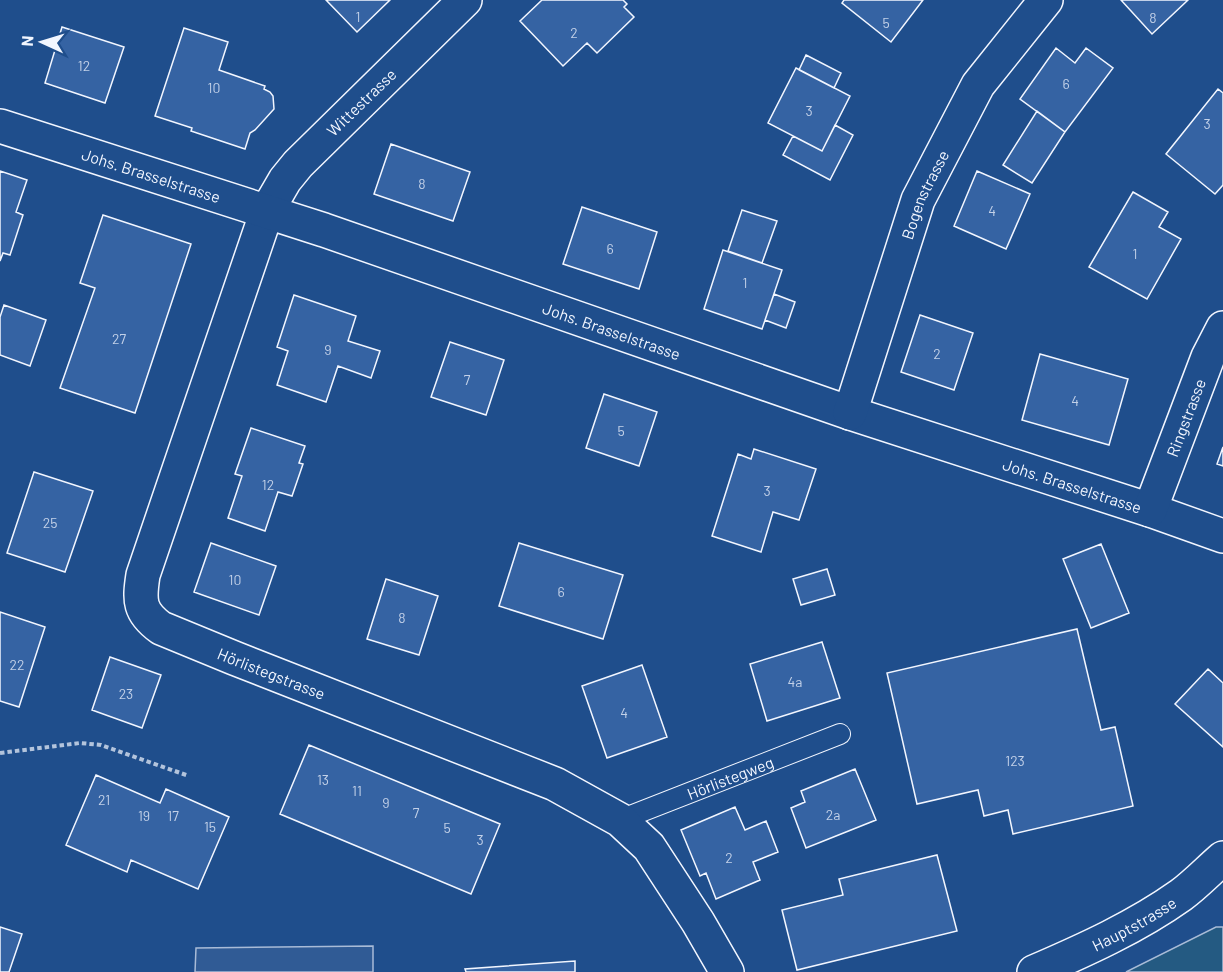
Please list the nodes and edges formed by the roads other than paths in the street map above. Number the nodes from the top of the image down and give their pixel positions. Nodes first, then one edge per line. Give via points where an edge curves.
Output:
1 (465, 0) edge
2 (1046, 0) edge
3 (0, 126) edge
4 (267, 211) junction
5 (1223, 328) edge
6 (850, 413) junction
7 (1150, 510) junction
8 (1223, 536) edge
9 (840, 734) dead end
10 (620, 820) junction
11 (1223, 858) edge
12 (727, 972) edge
13 (1034, 972) edge

1 - 4 street, Wittestrasse via 298,164
2 - 6 street, Bogenstrasse via 978,85 918,200
3 - 4 street, Johs. Brasselstrasse
4 - 6 street, Johs. Brasselstrasse
4 - 10 street, Hörlistegstrasse via 143,575 143,610 161,628 555,784
5 - 7 street, Ringstrasse via 1208,357
6 - 7 street, Johs. Brasselstrasse
7 - 8 street, Johs. Brasselstrasse
9 - 10 lane, Hörlistegweg
10 - 12 street, Hörlistegstrasse via 649,848
11 - 13 street, Hauptstrasse via 1182,894 1128,928

